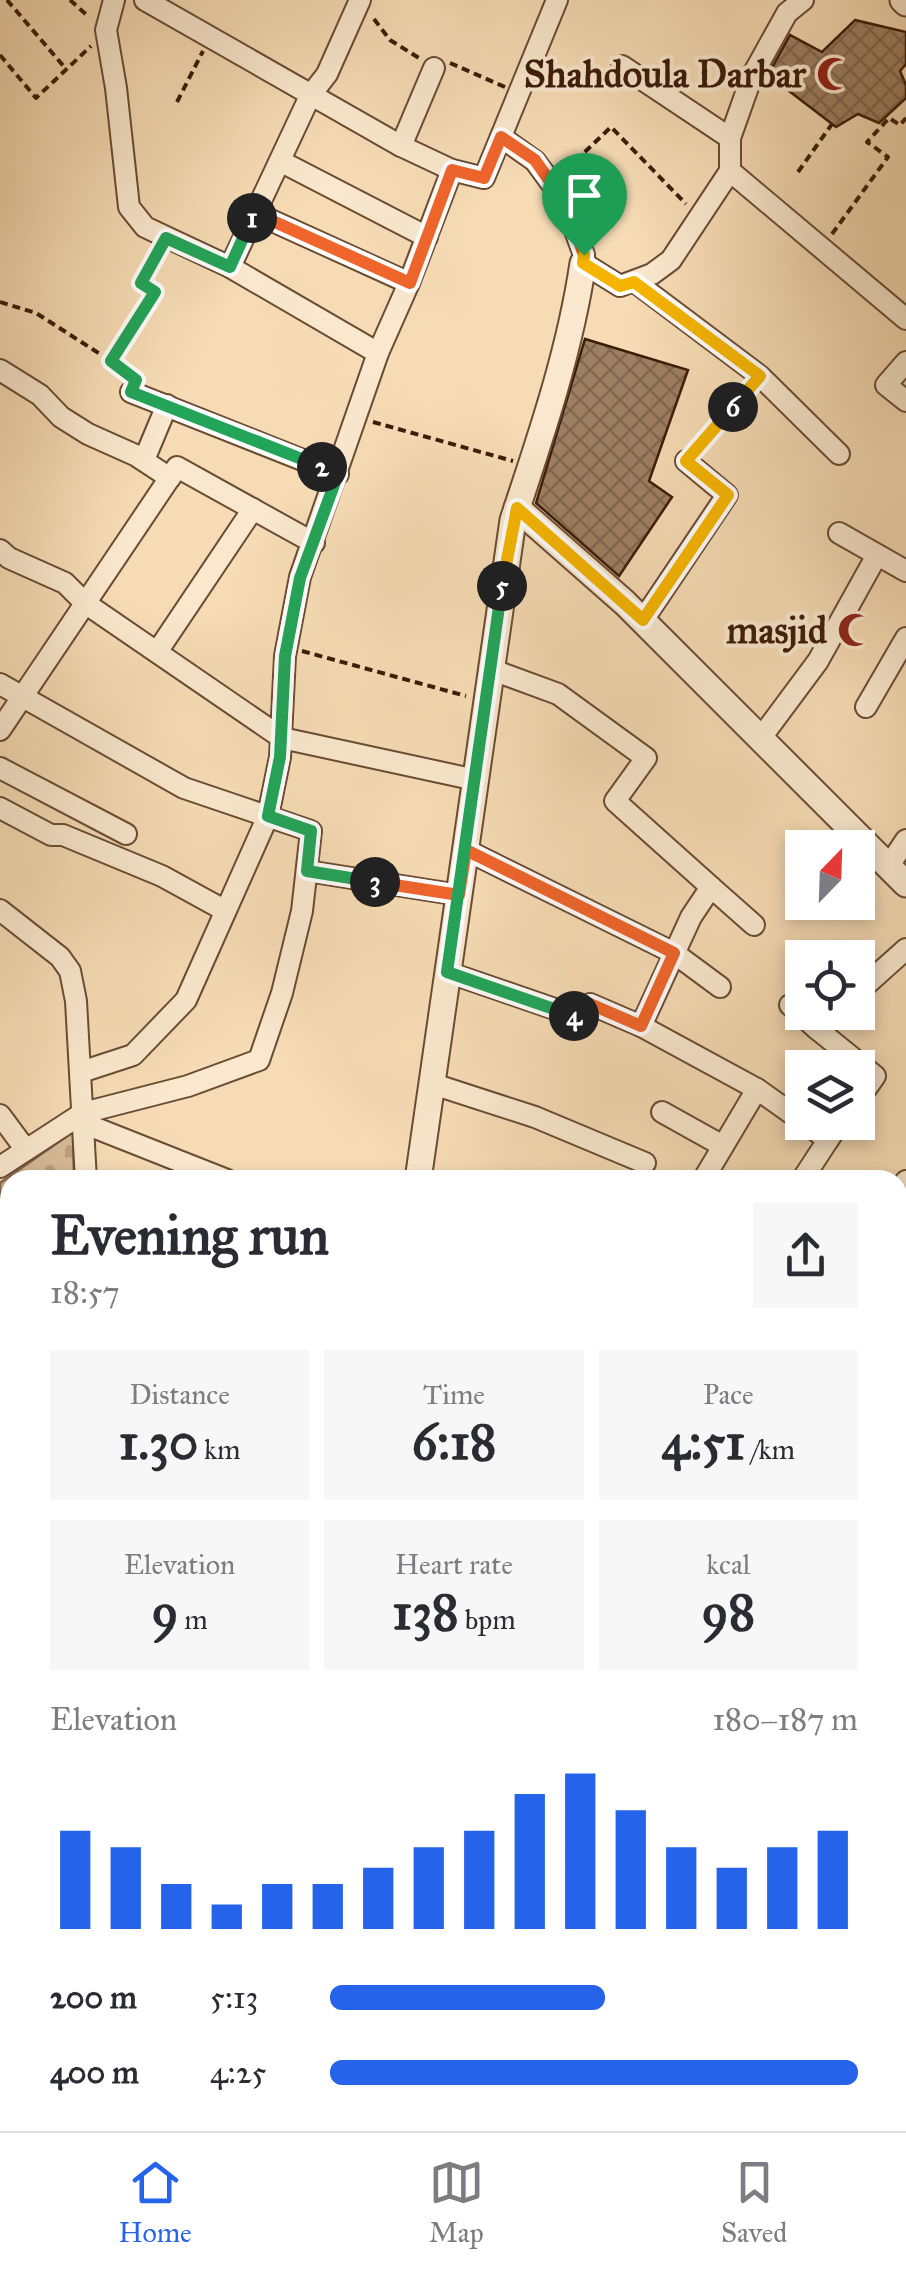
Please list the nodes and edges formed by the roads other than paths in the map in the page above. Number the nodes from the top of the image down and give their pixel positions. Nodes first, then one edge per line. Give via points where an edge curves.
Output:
1 (114, 0) edge
2 (145, 0) edge
3 (360, 0) edge
4 (558, 0) edge
5 (803, 0) edge
6 (622, 66) dead end
7 (434, 68) dead end
8 (310, 96) junction
9 (501, 137) junction
10 (730, 138) junction
11 (401, 146) junction
12 (280, 160) junction
13 (452, 170) junction
14 (730, 171) junction
15 (255, 213) junction
16 (427, 237) junction
17 (583, 263) junction
18 (230, 267) junction
19 (634, 282) junction
20 (410, 283) junction
21 (906, 319) edge
22 (378, 353) junction
23 (906, 362) edge
24 (0, 370) edge
25 (131, 392) road end
26 (906, 401) edge
27 (167, 406) junction
28 (840, 454) dead end
29 (144, 460) junction
30 (686, 461) road end
31 (338, 474) junction
32 (170, 478) junction
33 (517, 508) junction
34 (253, 509) junction
35 (839, 533) dead end
36 (314, 543) junction
37 (0, 550) edge
38 (878, 554) junction
39 (906, 571) edge
40 (85, 603) junction
41 (643, 620) junction
42 (904, 644) edge
43 (157, 652) junction
44 (490, 669) junction
45 (0, 684) edge
46 (21, 698) junction
47 (866, 706) dead end
48 (0, 730) edge
49 (282, 738) junction
50 (760, 739) junction
51 (0, 768) edge
52 (476, 780) junction
53 (0, 808) edge
54 (268, 816) junction
55 (126, 834) dead end
56 (906, 840) edge
57 (466, 850) junction
58 (307, 871) junction
59 (897, 876) edge
60 (711, 887) junction
61 (459, 895) junction
62 (0, 910) edge
63 (224, 910) junction
64 (754, 926) dead end
65 (906, 948) edge
66 (674, 953) junction
67 (447, 972) junction
68 (875, 976) edge
69 (720, 987) dead end
70 (641, 1026) junction
71 (817, 1030) edge
72 (842, 1050) edge
73 (80, 1072) junction
74 (430, 1083) junction
75 (757, 1088) junction
76 (785, 1108) edge
77 (662, 1112) dead end
78 (0, 1116) edge
79 (83, 1118) junction
80 (828, 1140) edge
81 (723, 1146) junction
82 (26, 1150) junction
83 (645, 1164) dead end
84 (0, 1168) edge
85 (86, 1170) edge
86 (200, 1170) edge
87 (419, 1170) edge
88 (709, 1170) edge
89 (809, 1170) edge

1 - 18 street via 103,28 128,207 145,227
2 - 8 street
3 - 8 street via 328,74
4 - 9 street
5 - 10 street via 787,13 752,76
6 - 10 street
7 - 11 street
8 - 11 street
8 - 12 street
9 - 13 street via 484,178
9 - 17 street via 535,160 565,203
10 - 14 street
11 - 13 street
12 - 15 street
12 - 16 street
13 - 16 street
14 - 19 street via 671,260
14 - 21 street
15 - 18 street
15 - 20 street
16 - 20 street
17 - 19 street via 620,286
17 - 33 street via 576,312
18 - 22 street
19 - 28 street via 760,376
20 - 22 street
22 - 31 street
23 - 26 street via 886,385
24 - 29 street via 88,434
25 - 27 street
27 - 29 street
27 - 31 street
29 - 32 street
30 - 41 street via 728,495
31 - 36 street
32 - 34 street via 177,467
32 - 40 street
33 - 41 street
33 - 44 street
34 - 36 street
34 - 43 street
35 - 38 street
36 - 49 street via 287,647
37 - 40 street via 66,582
38 - 39 street
38 - 50 street via 818,661
40 - 43 street
40 - 46 street
41 - 50 street
42 - 47 street
43 - 49 street
44 - 52 street
44 - 60 street via 558,694 646,758 616,801
45 - 46 street
46 - 48 street
46 - 54 street via 184,788
49 - 52 street
49 - 54 street
50 - 59 street
51 - 55 street
52 - 57 street
53 - 63 street via 51,835 162,876
54 - 58 street via 311,831
54 - 63 street
56 - 59 street
57 - 61 street
57 - 66 street
58 - 61 street
58 - 79 street via 282,993 259,1060
60 - 64 street
60 - 66 street
61 - 67 street
62 - 73 street via 70,971
63 - 73 street via 186,1000 134,1054
65 - 68 street
66 - 69 street
66 - 70 street
67 - 70 street via 584,1020 590,1004
67 - 74 street
70 - 75 street
71 - 72 street
73 - 79 street
74 - 83 street via 535,1117
74 - 87 street
75 - 76 street
75 - 81 street
77 - 81 street
78 - 82 street
79 - 82 street
79 - 85 street
79 - 86 street
80 - 89 street
81 - 88 street
82 - 84 street

